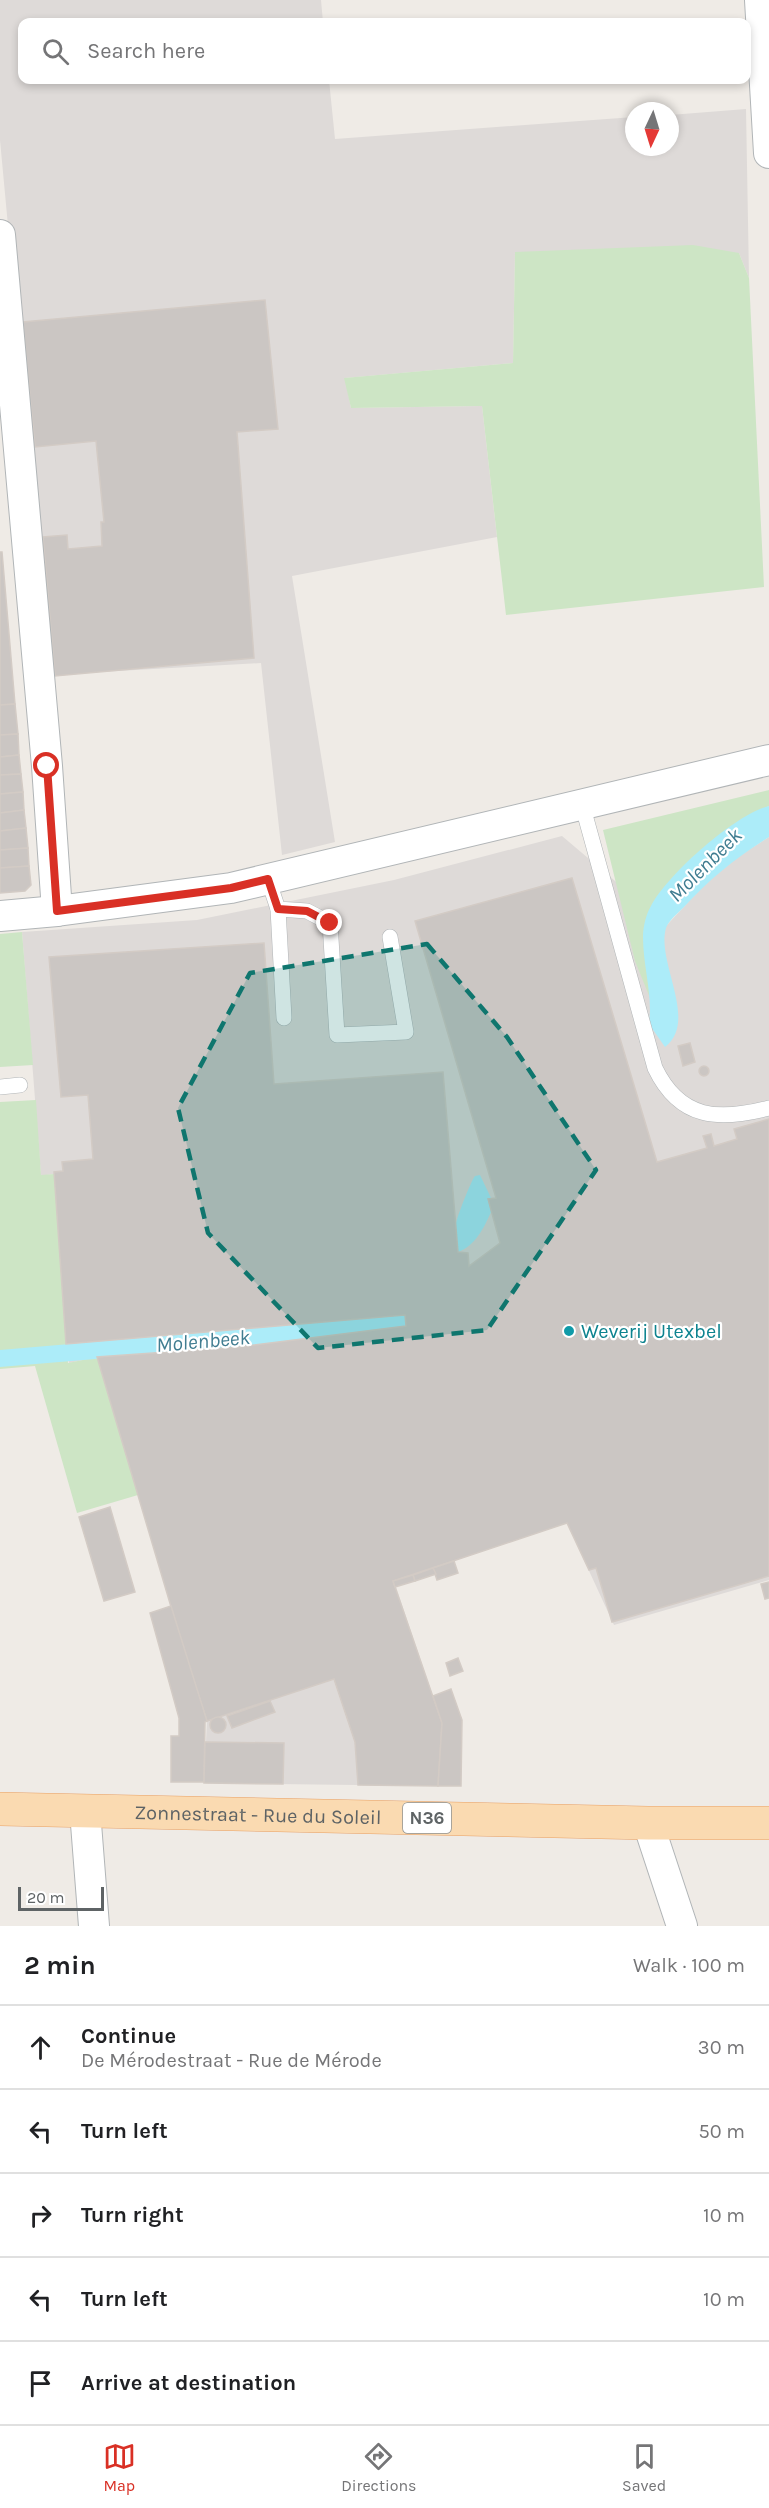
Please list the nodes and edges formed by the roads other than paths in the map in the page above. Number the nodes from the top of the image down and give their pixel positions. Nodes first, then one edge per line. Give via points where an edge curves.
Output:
1 (760, 0) edge
2 (769, 153) edge
3 (0, 234) edge
4 (769, 760) edge
5 (582, 804) junction
6 (268, 879) junction
7 (278, 909) junction
8 (57, 911) junction
9 (0, 916) edge
10 (390, 937) dead end
11 (284, 1018) dead end
12 (20, 1085) dead end
13 (0, 1087) edge
14 (769, 1108) edge
15 (0, 1809) edge
16 (85, 1811) junction
17 (648, 1823) junction
18 (769, 1823) edge
19 (94, 1926) edge
20 (682, 1926) edge

1 - 2 street
3 - 8 street
4 - 5 street
5 - 6 street
5 - 14 lane via 663,1086 675,1099 708,1115 726,1117
6 - 7 lane
6 - 8 street via 231,888
7 - 10 lane via 307,911 330,923 337,1035 406,1032
7 - 11 lane
8 - 9 street
12 - 13 lane
15 - 16 main road, Zonnestraat - Rue du Soleil / N36
16 - 17 main road, Zonnestraat - Rue du Soleil / N36
16 - 19 street
17 - 18 main road, Zonnestraat - Rue du Soleil / N36
17 - 20 street

